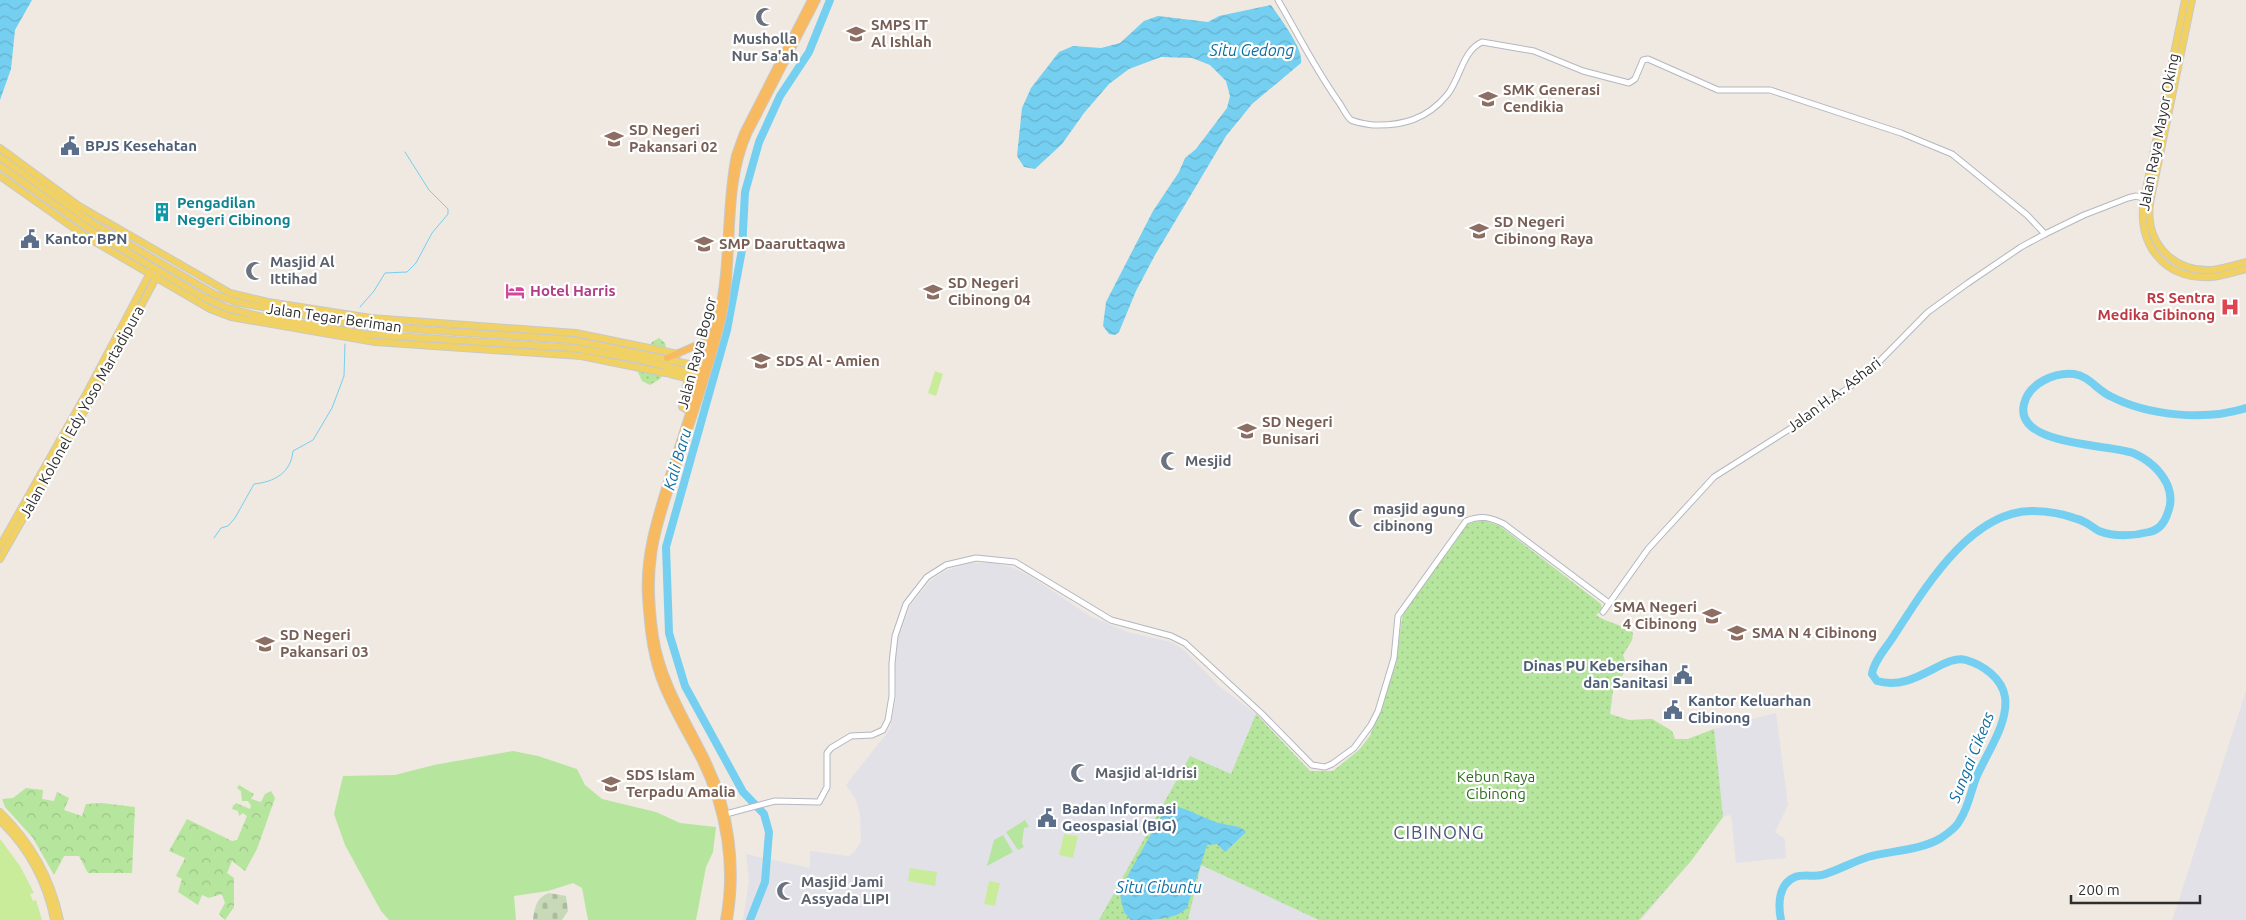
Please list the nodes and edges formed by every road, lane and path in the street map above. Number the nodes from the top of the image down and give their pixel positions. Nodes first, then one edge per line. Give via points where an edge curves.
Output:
1 (811, 0) edge
2 (818, 0) edge
3 (1278, 0) edge
4 (2185, 0) edge
5 (2192, 0) edge
6 (795, 37) junction
7 (2167, 103) junction
8 (0, 148) edge
9 (0, 157) edge
10 (0, 166) edge
11 (0, 176) edge
12 (2148, 199) junction
13 (2045, 234) junction
14 (114, 244) junction
15 (118, 256) junction
16 (2246, 262) edge
17 (155, 264) junction
18 (162, 268) junction
19 (2246, 269) edge
20 (149, 274) junction
21 (156, 278) junction
22 (377, 327) junction
23 (376, 335) junction
24 (711, 339) junction
25 (638, 348) junction
26 (678, 354) junction
27 (668, 358) junction
28 (705, 367) junction
29 (684, 370) junction
30 (665, 373) junction
31 (701, 377) junction
32 (688, 378) junction
33 (689, 411) junction
34 (688, 422) junction
35 (68, 426) junction
36 (74, 430) junction
37 (0, 546) edge
38 (0, 560) edge
39 (1609, 603) junction
40 (1603, 612) dead end
41 (652, 636) junction
42 (0, 812) edge
43 (726, 814) junction
44 (0, 821) edge
45 (54, 920) edge
46 (60, 920) edge
47 (724, 920) edge
48 (730, 920) edge

1 - 6 highway, Jalan Raya Bogor
2 - 6 highway, Jalan Raya Bogor
3 - 13 street via 1313,64 1350,117 1369,124 1406,124 1425,114 1448,94 1473,48 1482,42 1542,53 1583,72 1629,83 1635,79 1643,60 1648,59 1718,90 1770,90 1901,133 1952,154 2028,214
4 - 7 main road, Jalan Raya Mayor Oking
5 - 7 main road, Jalan Raya Mayor Oking
6 - 24 highway, Jalan Raya Bogor via 743,133 735,155 720,302
6 - 28 highway, Jalan Raya Bogor via 740,156 725,302
7 - 12 main road, Jalan Raya Mayor Oking
8 - 25 main road, Jalan Tegar Beriman via 79,206 230,293 371,318 576,333
9 - 17 main road, Jalan Tegar Beriman via 75,212
10 - 14 main road, Jalan Tegar Beriman via 51,204
11 - 15 main road, Jalan Tegar Beriman
12 - 13 street, Jalan H.A. Ashari via 2128,198
12 - 16 main road, Jalan Raya Mayor Oking via 2151,231 2156,242 2171,258 2204,270
12 - 19 main road, Jalan Raya Mayor Oking via 2142,217 2145,236 2164,262 2182,273 2199,277
13 - 39 street, Jalan H.A. Ashari via 1939,303 1865,376 1802,422 1708,482 1644,554
14 - 15 main road
14 - 17 main road, Jalan Tegar Beriman
15 - 20 main road, Jalan Tegar Beriman
17 - 18 main road, Jalan Tegar Beriman
17 - 20 main road, Jalan Kolonel Edy Yoso Martadipura
18 - 21 main road, Jalan Kolonel Edy Yoso Martadipura
18 - 22 main road, Jalan Tegar Beriman via 236,302
18 - 23 main road, Jalan Tegar Beriman via 227,308
20 - 21 main road, Jalan Tegar Beriman
20 - 35 main road, Jalan Kolonel Edy Yoso Martadipura
21 - 30 main road, Jalan Tegar Beriman via 210,310 257,323 375,342 581,356
21 - 36 main road, Jalan Kolonel Edy Yoso Martadipura
22 - 23 main road
22 - 25 main road, Jalan Tegar Beriman via 572,340
23 - 29 main road, Jalan Tegar Beriman via 574,348
24 - 26 highway
24 - 28 highway, Jalan Raya Bogor
25 - 26 main road, Jalan Tegar Beriman
25 - 27 main road, Jalan Tegar Beriman
26 - 27 highway
27 - 28 main road, Jalan Tegar Beriman
28 - 31 highway, Jalan Raya Bogor
29 - 30 main road, Jalan Tegar Beriman
29 - 31 main road, Jalan Tegar Beriman
30 - 32 main road
31 - 32 main road
31 - 33 highway, Jalan Raya Bogor
31 - 34 highway, Jalan Raya Bogor
32 - 33 main road via 682,406
33 - 34 highway, Jalan Raya Bogor
34 - 41 highway, Jalan Raya Bogor via 658,510 648,552 646,594
35 - 36 main road
35 - 37 main road, Jalan Kolonel Edy Yoso Martadipura
36 - 38 main road, Jalan Kolonel Edy Yoso Martadipura
39 - 40 street, Jalan H.A. Ashari
39 - 43 street via 1504,524 1487,517 1466,521 1398,616 1394,658 1371,725 1354,748 1332,764 1318,767 1312,765 1184,643 1171,636 1111,620 1016,562 976,558 962,560 927,577 906,604 895,636 888,720 883,730 872,735 851,736 831,748 827,754 827,787 819,802 768,802
41 - 43 highway, Jalan Raya Bogor via 668,685 716,780
41 - 47 highway, Jalan Raya Bogor via 652,655 663,687 715,796 727,850
42 - 46 main road via 24,837 39,861 51,886
43 - 48 highway, Jalan Raya Bogor via 733,850
44 - 45 main road via 23,847 39,874

